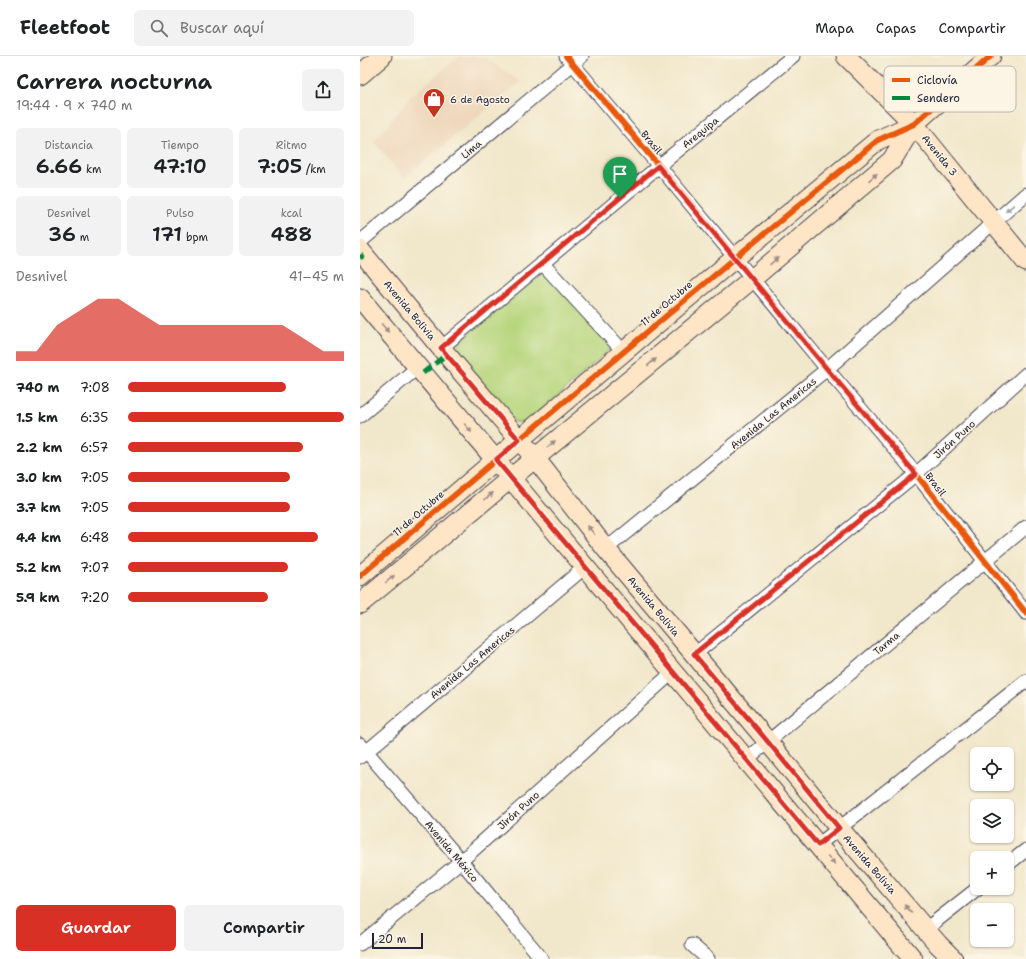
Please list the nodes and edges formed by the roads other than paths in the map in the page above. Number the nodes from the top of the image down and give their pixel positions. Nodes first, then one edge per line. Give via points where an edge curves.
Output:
1 (382, 56) edge
2 (793, 56) edge
3 (846, 56) edge
4 (991, 56) edge
5 (573, 59) edge
6 (980, 66) edge
7 (360, 75) edge
8 (884, 94) edge
9 (902, 112) edge
10 (928, 112) edge
11 (914, 124) junction
12 (658, 166) junction
13 (1026, 194) edge
14 (994, 222) junction
15 (360, 242) edge
16 (360, 250) edge
17 (735, 258) junction
18 (1026, 262) edge
19 (542, 263) junction
20 (752, 279) junction
21 (360, 298) edge
22 (441, 348) junction
23 (624, 352) junction
24 (418, 367) junction
25 (827, 369) junction
26 (1026, 374) edge
27 (360, 416) edge
28 (519, 440) junction
29 (535, 458) junction
30 (496, 460) junction
31 (916, 474) junction
32 (510, 478) junction
33 (1026, 527) edge
34 (606, 549) junction
35 (985, 561) junction
36 (585, 567) junction
37 (360, 576) edge
38 (360, 604) edge
39 (1026, 613) edge
40 (694, 654) junction
41 (673, 672) junction
42 (1026, 681) edge
43 (768, 742) junction
44 (362, 751) edge
45 (746, 760) junction
46 (839, 828) junction
47 (818, 845) junction
48 (1026, 850) edge
49 (1014, 859) edge
50 (462, 861) junction
51 (970, 894) edge
52 (926, 929) junction
53 (360, 944) edge
54 (692, 946) dead end
55 (542, 959) edge
56 (708, 959) edge
57 (913, 959) edge
58 (953, 959) edge

1 - 7 street
2 - 12 street, Arequipa
3 - 8 street, Avenida 3
4 - 6 street, 11 de Octubre
5 - 12 street, Brasil
5 - 15 street, Lima
9 - 11 street, Avenida 3
10 - 11 street, 11 de Octubre
11 - 14 street, Avenida 3
11 - 17 street, 11 de Octubre via 878,140
20 -> 11 street, 11 de Octubre via 892,160
12 - 17 street, Brasil
12 - 19 street, Arequipa
13 -> 14 street, Avenida Las Americas
14 - 18 street, Avenida 3
14 - 25 street, Avenida Las Americas
16 - 22 street, Avenida Bolivia
17 - 20 street, Brasil
17 - 23 street, 11 de Octubre
19 - 22 street, Arequipa
19 - 23 street
20 - 25 street, Brasil
29 -> 20 street, 11 de Octubre
21 -> 24 street
22 - 28 street, Avenida Bolivia
23 - 28 street, 11 de Octubre
24 - 27 street
24 -> 30 street
25 - 31 street, Brasil
25 - 34 street, Avenida Las Americas
26 - 31 street, Jirón Puno
28 - 29 street, Avenida Bolivia
28 - 30 street, 11 de Octubre
29 - 32 street, 11 de Octubre
34 -> 29 street, Avenida Bolivia
30 - 32 street
30 - 37 street, 11 de Octubre
31 - 35 street, Brasil
31 - 40 street, Jirón Puno
32 - 36 street
38 -> 32 street, 11 de Octubre
33 - 35 street, Tarma
34 - 40 street, Avenida Bolivia
35 - 39 street, Brasil
35 - 43 street, Tarma
36 - 41 street
36 - 44 street, Avenida Las Americas
40 - 43 street, Avenida Bolivia
41 - 45 street
41 - 50 street, Jirón Puno
42 - 46 street
43 - 45 street, Tarma
43 - 46 street, Avenida Bolivia
44 - 50 street, Avenida México
45 - 47 street
46 - 47 street
52 -> 46 street, Avenida Bolivia
47 -> 57 street
48 - 49 street
50 - 53 street, Jirón Puno
50 - 55 street, Avenida México
51 - 52 street
52 - 58 street, Avenida Bolivia
54 - 56 street

